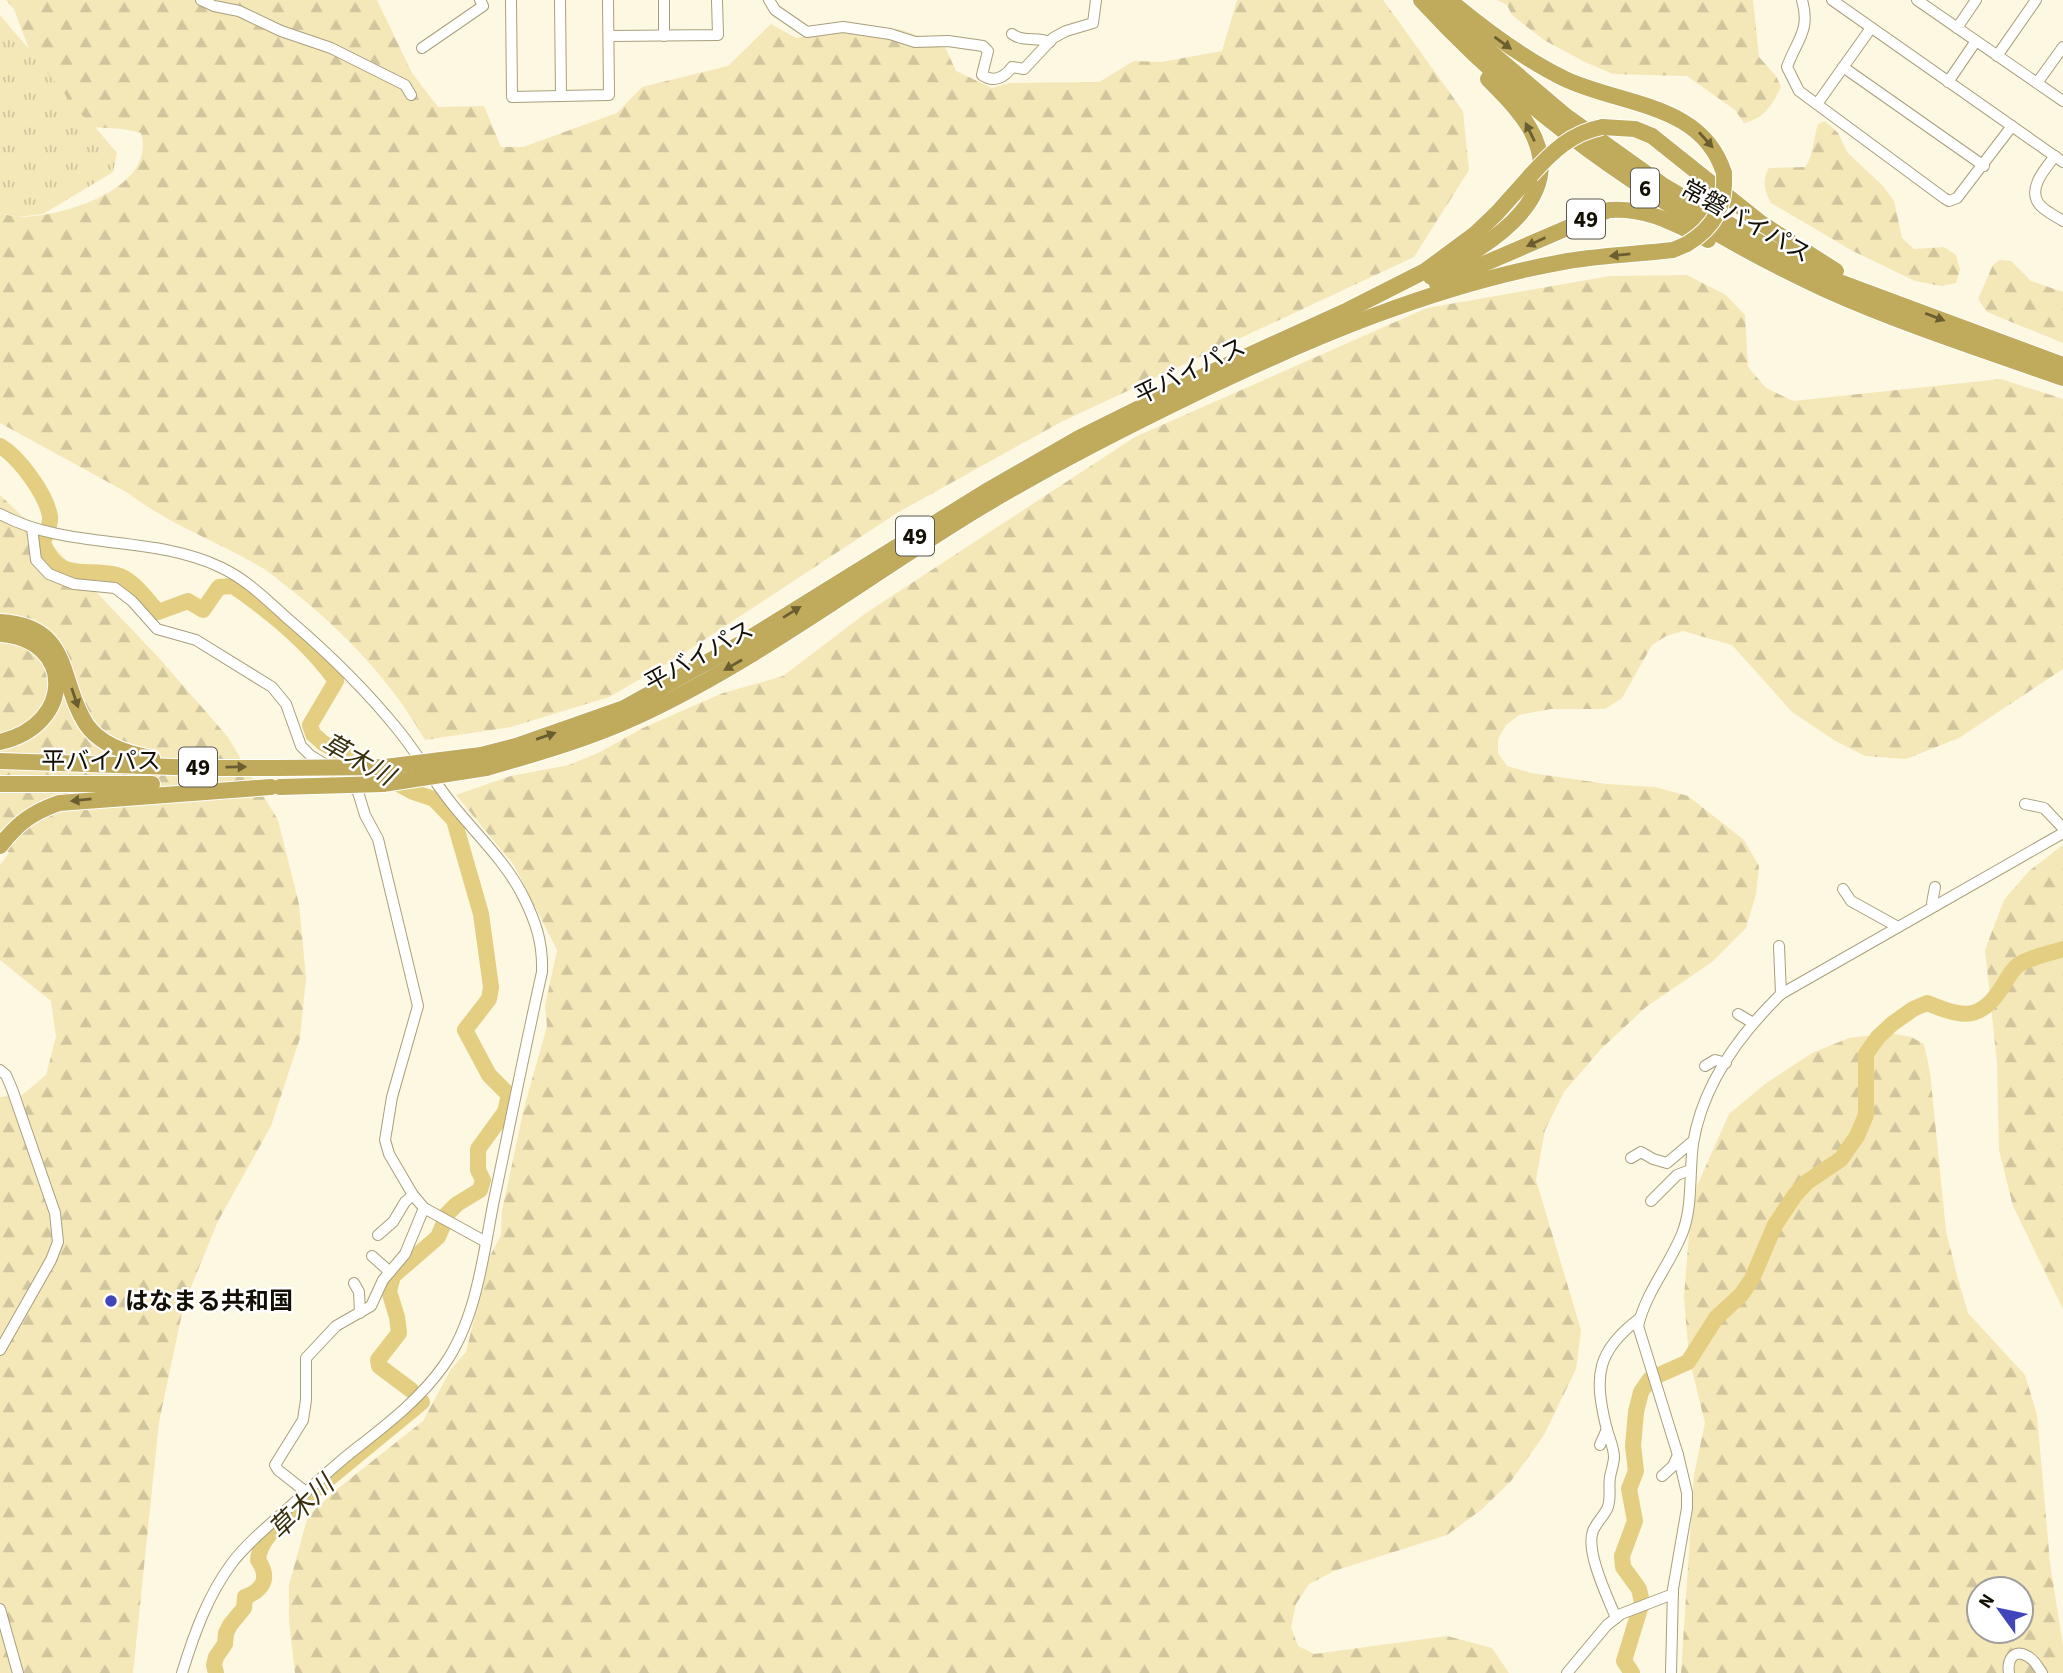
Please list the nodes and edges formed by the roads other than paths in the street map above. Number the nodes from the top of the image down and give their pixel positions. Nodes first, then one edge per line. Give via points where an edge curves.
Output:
1 (201, 0) edge
2 (480, 0) edge
3 (511, 0) edge
4 (560, 0) edge
5 (608, 0) edge
6 (664, 0) edge
7 (717, 0) edge
8 (769, 0) edge
9 (1096, 0) edge
10 (1418, 0) edge
11 (1437, 0) edge
12 (1450, 0) edge
13 (1802, 0) edge
14 (1832, 0) edge
15 (1917, 0) edge
16 (1976, 0) edge
17 (2036, 0) edge
18 (1871, 28) junction
19 (1957, 28) junction
20 (1012, 34) dead end
21 (609, 36) junction
22 (664, 36) junction
23 (1976, 41) junction
24 (1050, 42) junction
25 (2063, 47) edge
26 (422, 48) dead end
27 (1997, 56) junction
28 (1843, 67) junction
29 (1948, 82) junction
30 (2037, 83) junction
31 (411, 95) dead end
32 (561, 96) junction
33 (2063, 101) edge
34 (1816, 104) junction
35 (2012, 126) junction
36 (2059, 159) edge
37 (1983, 166) junction
38 (2063, 221) edge
39 (1826, 289) junction
40 (1871, 292) junction
41 (1349, 317) junction
42 (2063, 365) edge
43 (2063, 378) edge
44 (0, 514) edge
45 (35, 529) junction
46 (0, 622) edge
47 (0, 634) edge
48 (0, 742) edge
49 (0, 761) edge
50 (484, 762) junction
51 (203, 768) junction
52 (0, 784) edge
53 (275, 787) junction
54 (2025, 804) dead end
55 (2063, 828) edge
56 (2063, 833) edge
57 (0, 846) edge
58 (1935, 887) dead end
59 (1843, 889) dead end
60 (1935, 906) junction
61 (1898, 927) junction
62 (1779, 946) dead end
63 (1782, 994) junction
64 (1763, 996) dead end
65 (1738, 1014) dead end
66 (1761, 1014) junction
67 (1753, 1023) junction
68 (1726, 1063) junction
69 (1705, 1066) dead end
70 (0, 1070) edge
71 (1693, 1141) junction
72 (1631, 1158) dead end
73 (1690, 1170) junction
74 (413, 1195) junction
75 (1651, 1201) dead end
76 (424, 1208) junction
77 (378, 1235) dead end
78 (486, 1242) junction
79 (372, 1256) dead end
80 (390, 1272) junction
81 (354, 1283) dead end
82 (366, 1315) junction
83 (1640, 1318) junction
84 (0, 1350) edge
85 (1607, 1429) junction
86 (1600, 1445) dead end
87 (1678, 1455) junction
88 (1662, 1476) dead end
89 (306, 1492) junction
90 (1673, 1594) junction
91 (0, 1609) edge
92 (1616, 1618) junction
93 (18, 1673) edge
94 (182, 1673) edge
95 (1567, 1673) edge
96 (1671, 1673) edge
97 (2009, 1673) edge
98 (2042, 1673) edge

1 - 31 street via 331,48 405,85
2 - 26 street via 483,6
3 - 32 street via 512,97
4 - 32 street
5 - 21 street
6 - 22 street
7 - 22 street via 718,35
8 - 24 street via 775,10 807,32 843,27 915,42 984,46 988,51 981,73 988,78 1000,79 1013,67 1024,69
9 - 24 street via 1093,23 1066,31
10 - 39 highway, 常磐バイパス / 6 via 1499,76 1584,145 1673,207
41 -> 10 highway, 49 via 1432,277 1490,241 1525,209 1537,188 1538,151 1530,129
11 - 40 highway, 常磐バイパス / 6 via 1566,116 1664,186 1771,248 1834,280
12 -> 41 highway, 49, bridge via 1536,64 1688,123 1713,146 1724,173 1719,211 1704,233 1673,250 1571,260
13 - 34 street via 1805,28 1787,66 1798,91
14 - 18 street
15 - 19 street
16 - 19 street
17 - 27 street
18 - 28 street
18 - 29 street
19 - 23 street
20 - 24 street via 1023,40
21 - 22 street
21 - 32 street via 609,95
23 - 27 street
23 - 29 street
25 - 30 street
27 - 30 street
28 - 34 street
28 - 37 street
29 - 35 street
30 - 33 street
34 - 37 street via 1948,201 1957,198
35 - 36 street
35 - 37 street
36 - 38 street via 2037,182 2037,199
39 -> 41 highway, 49 via 1787,277 1651,213 1624,208 1609,209 1381,308
39 - 43 highway, 常磐バイパス / 6 via 1905,323
40 - 41 highway, 49, bridge via 1761,223 1652,136 1635,129 1602,127 1558,147 1475,234
40 -> 42 highway, 常磐バイパス / 6
41 - 50 highway, 平バイパス / 49 via 1212,372 1079,438 740,644 624,708
44 - 45 street
45 - 74 street via 36,560 49,574 74,584 115,588 157,629 196,640 272,687 286,704 301,746 358,792 378,839 418,1006 385,1140
45 - 78 street via 167,549 195,556 246,581 330,657 397,729 507,870 536,924 543,950 542,972
46 -> 51 highway via 28,628 49,641 61,657 87,725 100,738 121,750
47 - 48 highway via 20,636 48,659 56,672 56,692 44,719
49 - 51 highway, 平バイパス / 49
51 -> 50 highway, 平バイパス / 49, bridge
50 - 53 highway, 平バイパス / 49, bridge via 383,784
52 - 53 highway, 平バイパス / 49
53 -> 57 highway via 59,803 35,811
54 - 55 street via 2044,808
56 - 60 street
58 - 60 street
59 - 61 street via 1851,901
60 - 61 street
61 - 63 street
62 - 63 street
63 - 66 street
64 - 66 street
65 - 67 street
66 - 67 street
67 - 68 street
68 - 69 street via 1715,1060
68 - 71 street via 1705,1098
70 - 84 street via 12,1089 55,1213 58,1242
71 - 72 street via 1667,1163 1641,1152
71 - 73 street
73 - 75 street via 1677,1175
73 - 83 street via 1681,1235
74 - 76 street
74 - 77 street
76 - 78 street
76 - 80 street via 407,1251
78 - 89 street via 466,1325 443,1367 391,1420
79 - 80 street
80 - 82 street
81 - 82 street
82 - 89 street via 336,1325 306,1358 303,1420 275,1465
83 - 85 street via 1608,1353 1599,1374
83 - 87 street via 1638,1326
85 - 86 street
85 - 92 street via 1614,1455 1609,1503 1591,1539 1594,1563
87 - 88 street
87 - 90 street via 1687,1508
89 - 94 street via 233,1562 210,1599
90 - 92 street
90 - 96 street
91 - 93 street
92 - 95 street
97 - 98 street via 2008,1664 2017,1653 2030,1657

